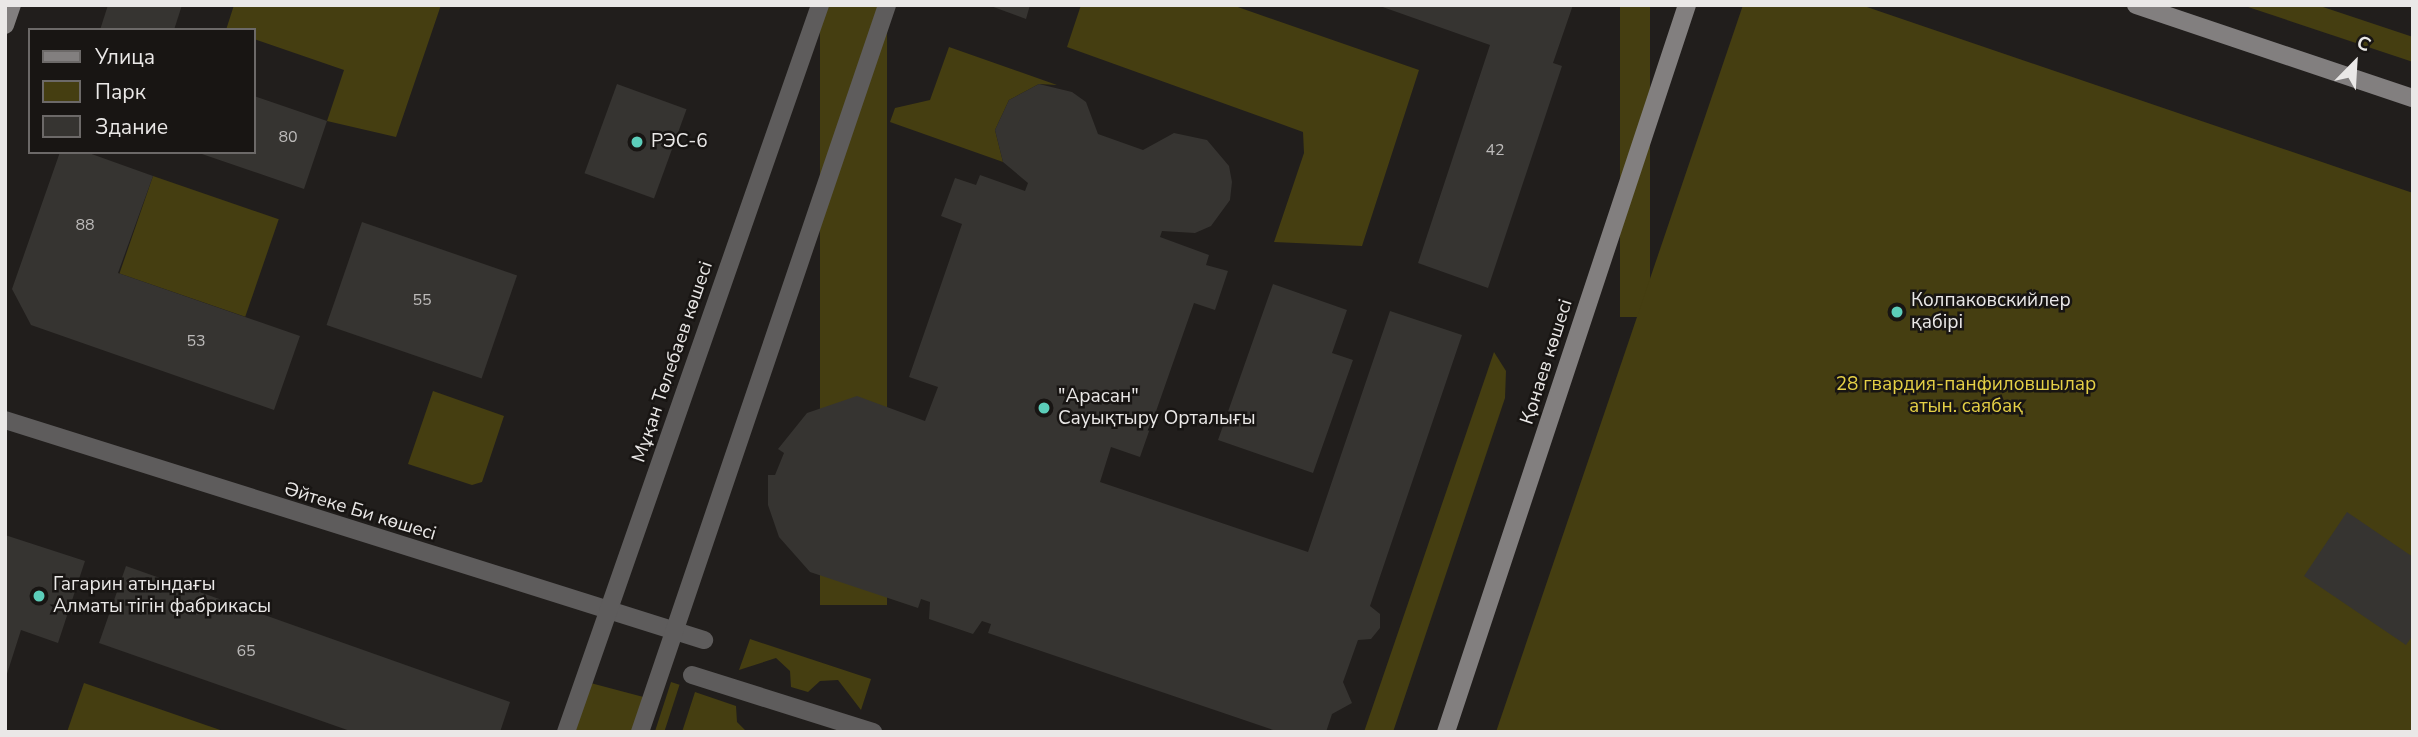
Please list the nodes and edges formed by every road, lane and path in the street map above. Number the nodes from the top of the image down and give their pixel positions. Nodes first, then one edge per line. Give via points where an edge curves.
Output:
1 (12, 5) edge
2 (820, 5) edge
3 (887, 5) edge
4 (1687, 5) edge
5 (2136, 5) edge
6 (5, 25) edge
7 (2413, 98) edge
8 (5, 419) edge
9 (608, 612) junction
10 (676, 630) junction
11 (704, 640) dead end
12 (692, 675) dead end
13 (566, 732) edge
14 (640, 732) edge
15 (873, 732) edge
16 (1446, 732) edge

1 - 6 street
2 - 9 street, Мұқан Төлебаев көшесі
3 - 10 street
4 - 16 street, Қонаев көшесі
5 - 7 street
8 - 9 street, Әйтеке Би көшесі
9 - 10 street, Әйтеке Би көшесі
9 - 13 street, Мұқан Төлебаев көшесі
10 - 11 street, Әйтеке Би көшесі
10 - 14 street
12 - 15 street

